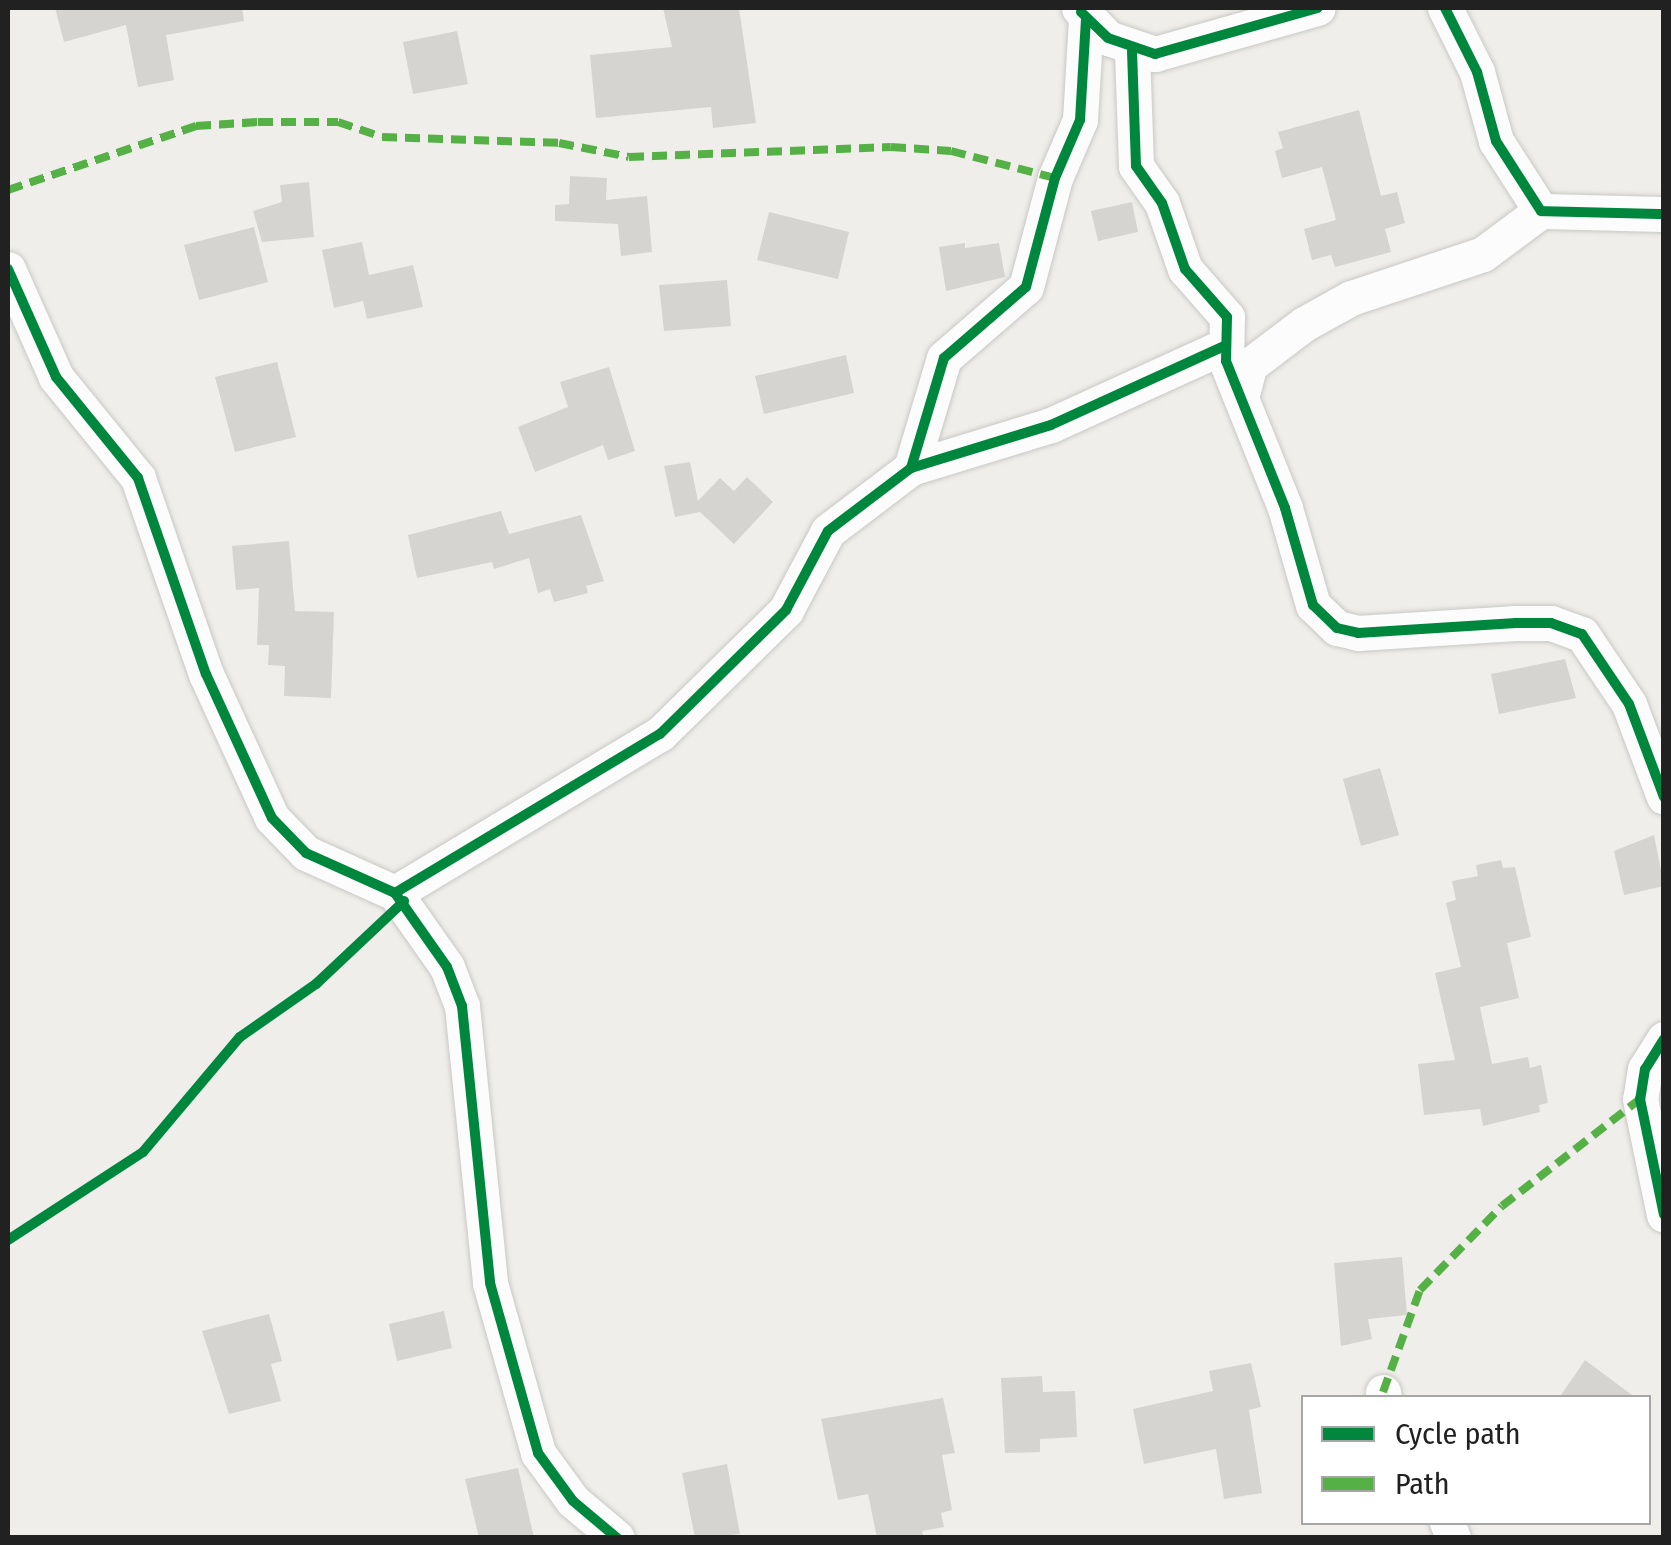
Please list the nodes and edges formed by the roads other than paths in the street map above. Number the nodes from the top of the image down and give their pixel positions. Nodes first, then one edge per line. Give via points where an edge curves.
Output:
1 (1318, 8) edge
2 (1445, 8) edge
3 (1082, 14) edge
4 (1132, 59) junction
5 (1081, 99) junction
6 (1541, 211) junction
7 (1664, 214) edge
8 (8, 268) edge
9 (1224, 346) junction
10 (1242, 394) junction
11 (911, 468) junction
12 (1664, 797) edge
13 (395, 894) junction
14 (1664, 1039) edge
15 (1664, 1215) edge
16 (618, 1538) edge

1 - 4 street
2 - 6 street via 1477,72 1496,141
3 - 4 street
3 - 5 street
4 - 5 street
4 - 9 street via 1136,166 1162,203 1185,268 1227,317
5 - 11 street via 1026,287 944,358
6 - 7 street
6 - 10 street via 1483,254 1351,298 1304,324 1250,366
8 - 13 street via 56,377 138,478 206,674 272,818 306,852
9 - 10 street
9 - 11 street via 1051,425
10 - 12 street via 1323,619 1358,633 1550,623 1582,634 1628,704
11 - 13 street via 828,531 786,610 660,734
13 - 16 street via 430,934 462,1006 490,1283 538,1454 573,1501
14 - 15 street via 1645,1069 1640,1099

